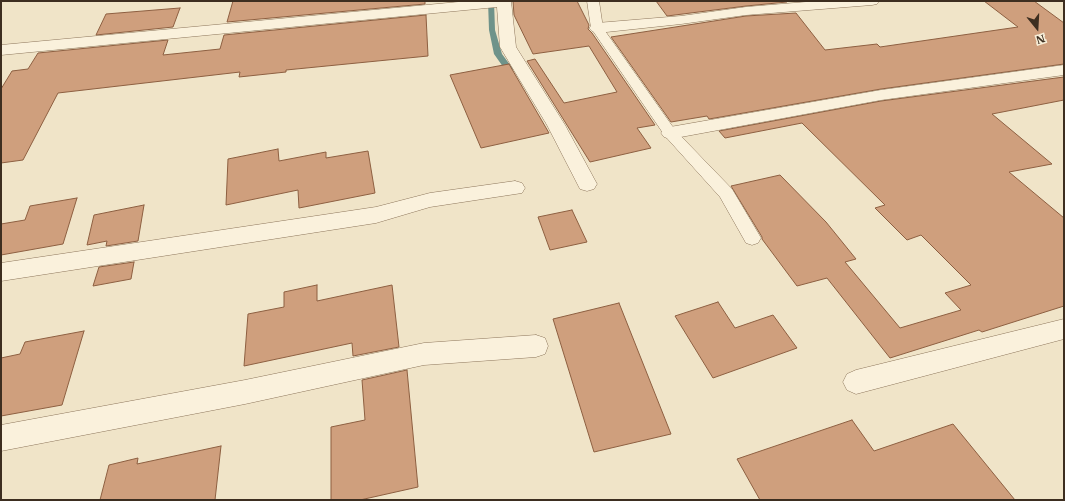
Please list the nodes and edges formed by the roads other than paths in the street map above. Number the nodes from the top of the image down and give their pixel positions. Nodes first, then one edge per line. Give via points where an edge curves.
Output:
1 (504, 1) edge
2 (593, 1) edge
3 (872, 1) edge
4 (597, 28) junction
5 (1, 50) edge
6 (1064, 70) edge
7 (670, 133) junction
8 (587, 184) dead end
9 (515, 188) dead end
10 (752, 238) dead end
11 (1, 272) edge
12 (1064, 329) edge
13 (536, 346) dead end
14 (856, 382) dead end
15 (1, 438) edge

1 - 5 street
1 - 8 street via 508,47 556,125
2 - 4 lane
3 - 4 street via 746,11
4 - 7 lane
6 - 7 street via 881,95
7 - 10 lane via 726,193
9 - 11 street via 430,200 376,215
12 - 14 street
13 - 15 street via 424,354 245,392

